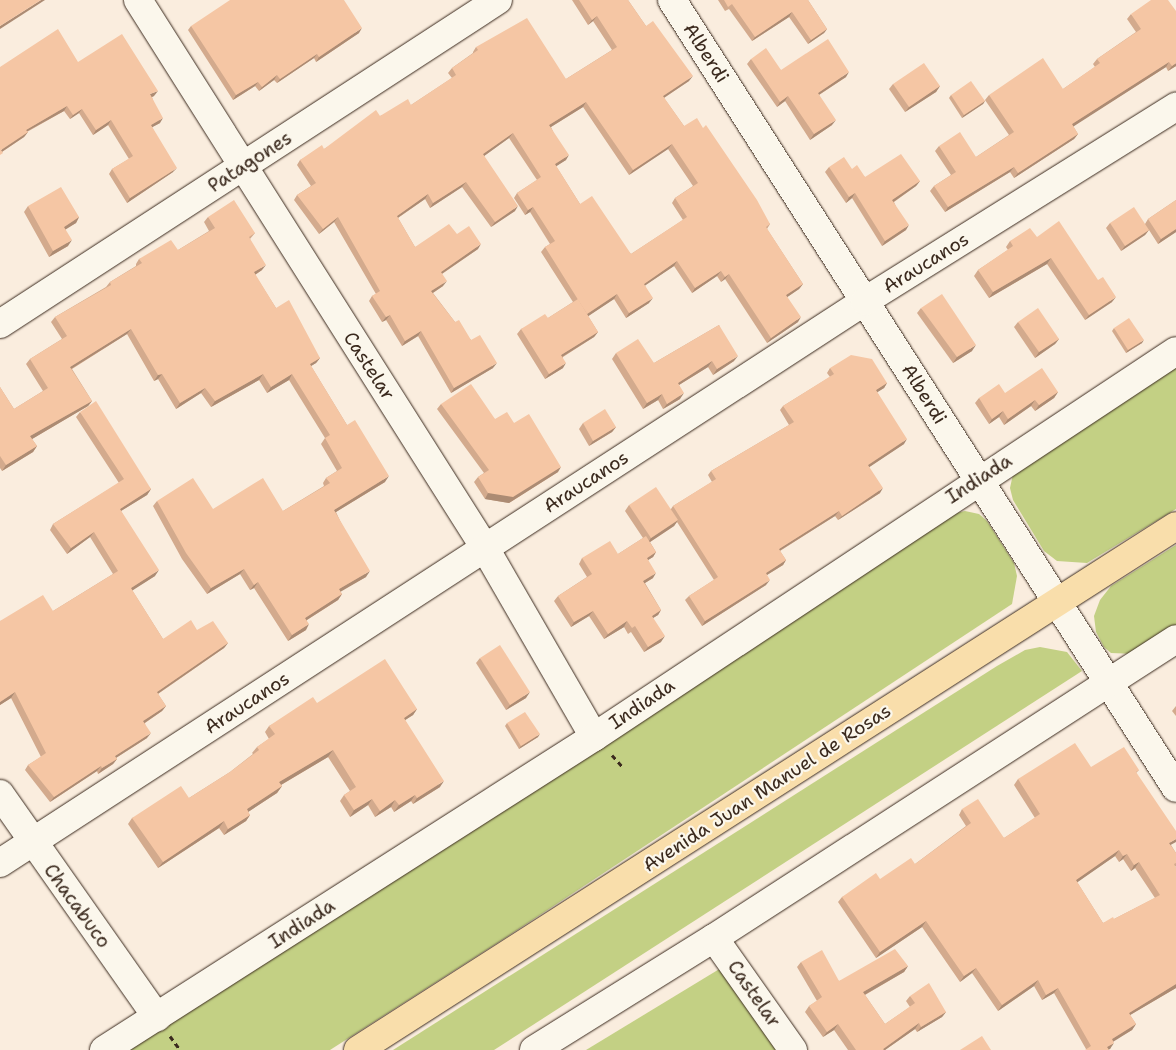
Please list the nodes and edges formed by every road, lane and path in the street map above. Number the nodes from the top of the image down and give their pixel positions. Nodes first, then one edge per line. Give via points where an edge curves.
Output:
1 (138, 0) edge
2 (498, 0) edge
3 (672, 0) edge
4 (1176, 107) edge
5 (242, 168) junction
6 (865, 301) junction
7 (0, 324) edge
8 (1176, 351) edge
9 (978, 480) junction
10 (1176, 526) edge
11 (485, 548) junction
12 (1056, 602) junction
13 (1176, 639) edge
14 (1107, 684) junction
15 (594, 737) junction
16 (1176, 788) edge
17 (0, 794) edge
18 (32, 843) junction
19 (0, 864) edge
20 (714, 938) junction
21 (157, 1017) junction
22 (104, 1050) edge
23 (358, 1050) edge
24 (534, 1050) edge
25 (793, 1050) edge

1 - 5 street, Castelar
2 - 5 street, Patagones
3 - 6 street, Alberdi
4 - 6 street, Araucanos
5 - 7 street, Patagones
5 - 11 street, Castelar
6 - 9 street, Alberdi
6 - 11 street, Araucanos
8 - 9 street, Indiada
9 - 12 street, Alberdi
9 - 15 street, Indiada
10 - 12 main road, Avenida Juan Manuel de Rosas
11 - 15 street, Castelar
11 - 18 street, Araucanos
12 - 14 street, Alberdi
12 - 23 main road, Avenida Juan Manuel de Rosas
13 - 14 street
14 - 16 street, Alberdi
14 - 20 street
15 - 21 street, Indiada
17 - 18 street, Chacabuco
18 - 19 street, Araucanos
18 - 21 street, Chacabuco
20 - 24 street
20 - 25 street, Castelar
21 - 22 street, Indiada

